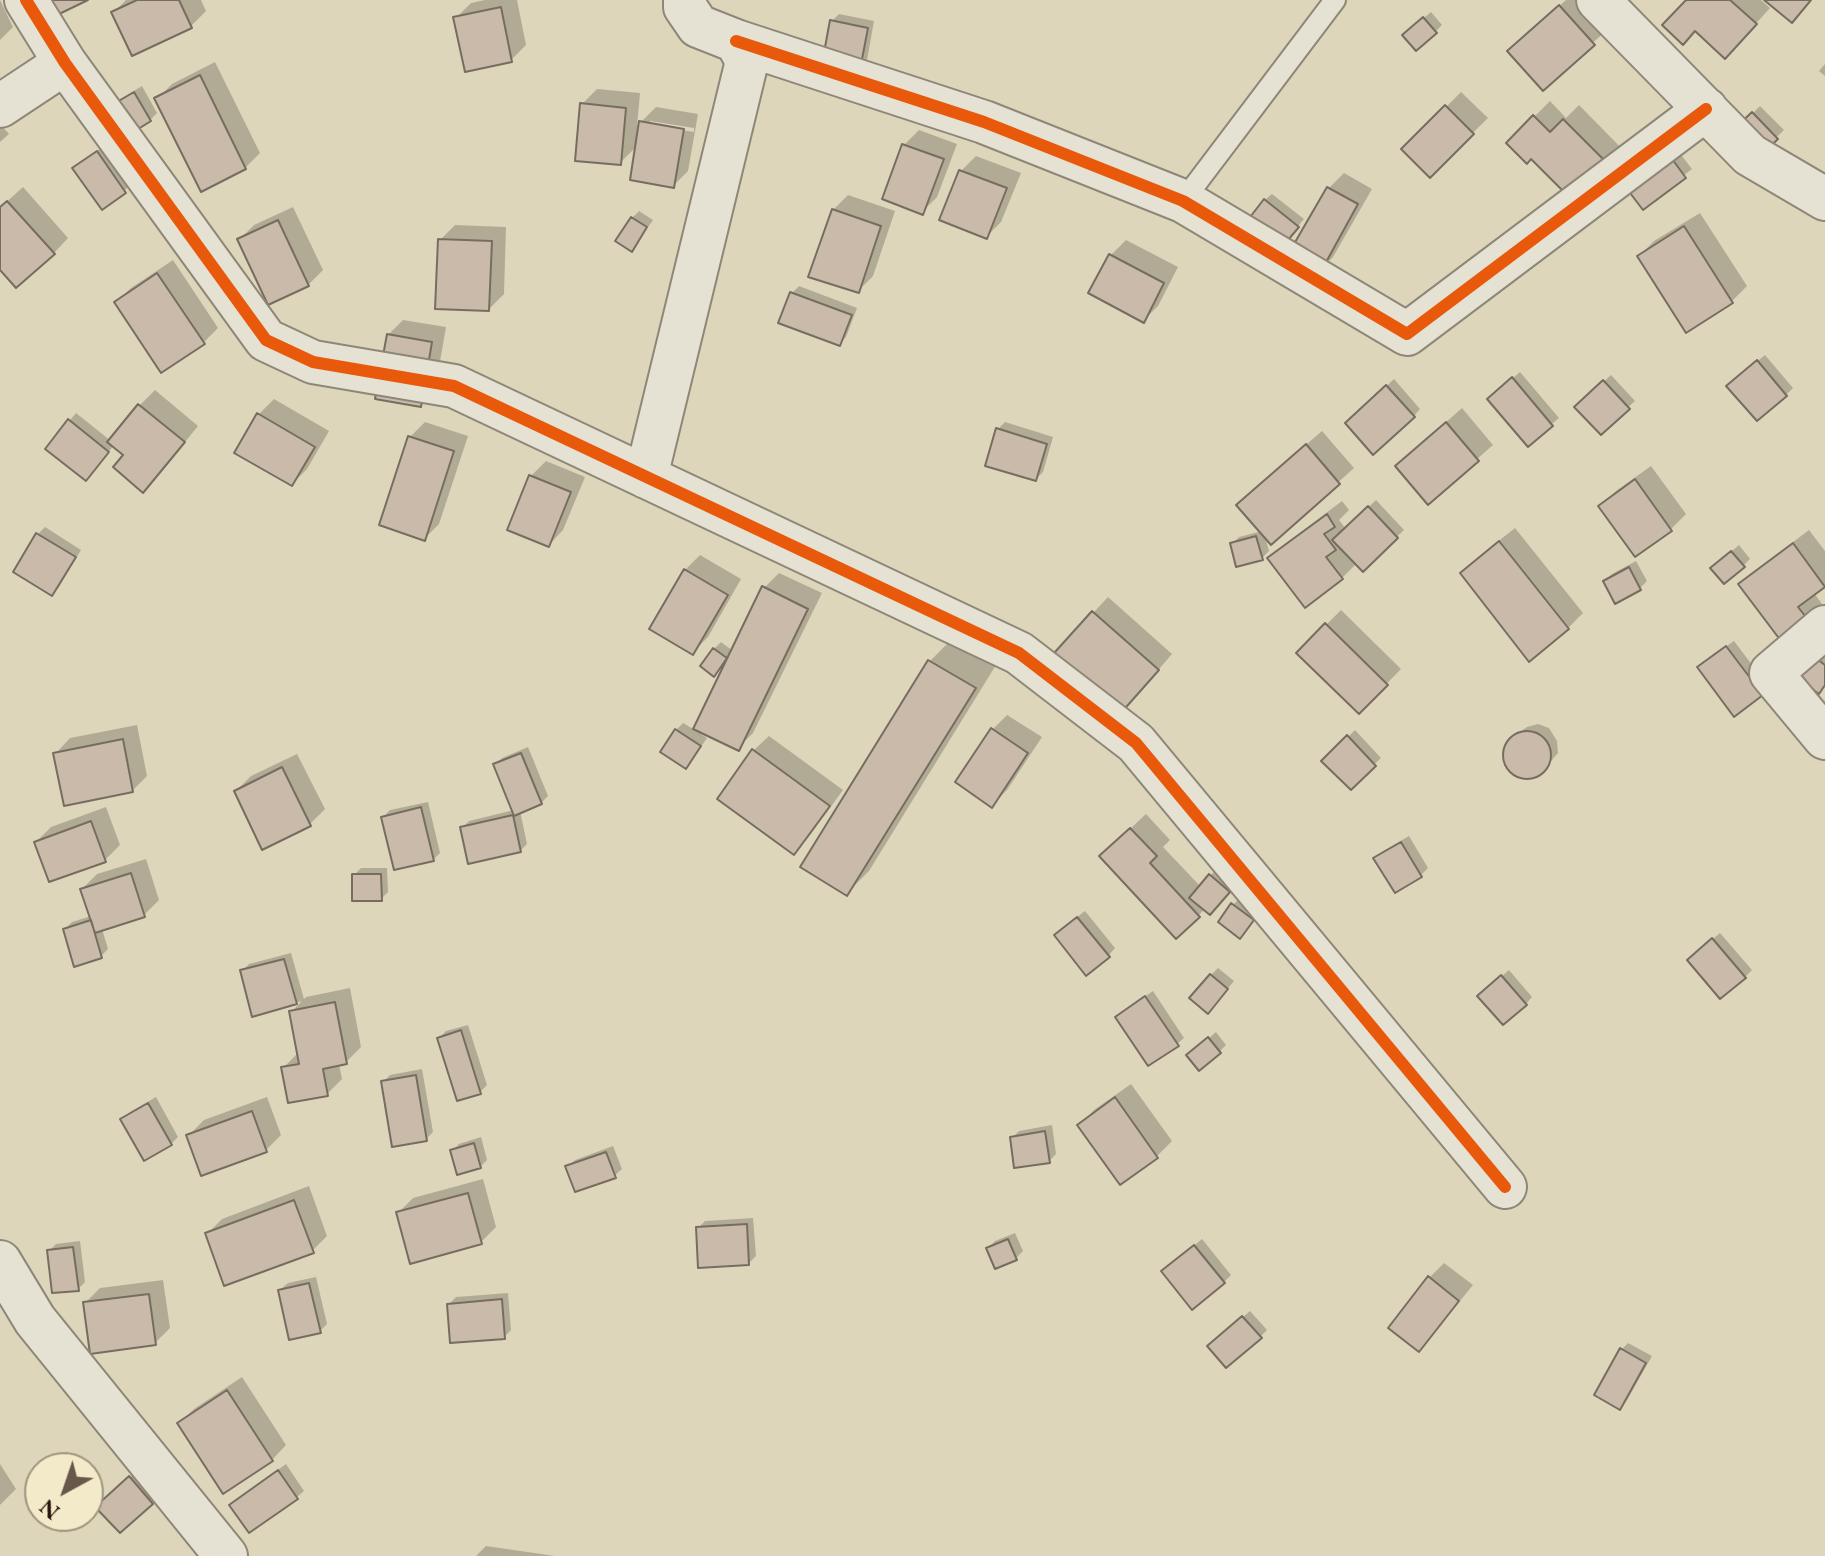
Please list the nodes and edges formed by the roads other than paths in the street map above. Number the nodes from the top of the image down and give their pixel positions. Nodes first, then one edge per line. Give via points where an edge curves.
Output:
1 (26, 0) edge
2 (685, 0) edge
3 (1335, 0) edge
4 (1598, 0) edge
5 (736, 41) junction
6 (65, 63) junction
7 (0, 106) edge
8 (1706, 109) junction
9 (1825, 199) edge
10 (1183, 201) junction
11 (646, 477) junction
12 (1825, 627) edge
13 (1825, 738) edge
14 (1505, 1187) dead end
15 (0, 1262) edge
16 (226, 1556) edge

1 - 6 street
2 - 5 street via 698,26
3 - 10 lane
4 - 8 street
5 - 10 street via 984,122
5 - 11 street via 747,61
6 - 7 street
6 - 11 street via 266,340 313,362 454,386
8 - 9 street via 1750,155
8 - 10 street via 1407,334
11 - 14 street via 1019,653 1136,743
12 - 13 street via 1771,673
15 - 16 street via 35,1320

